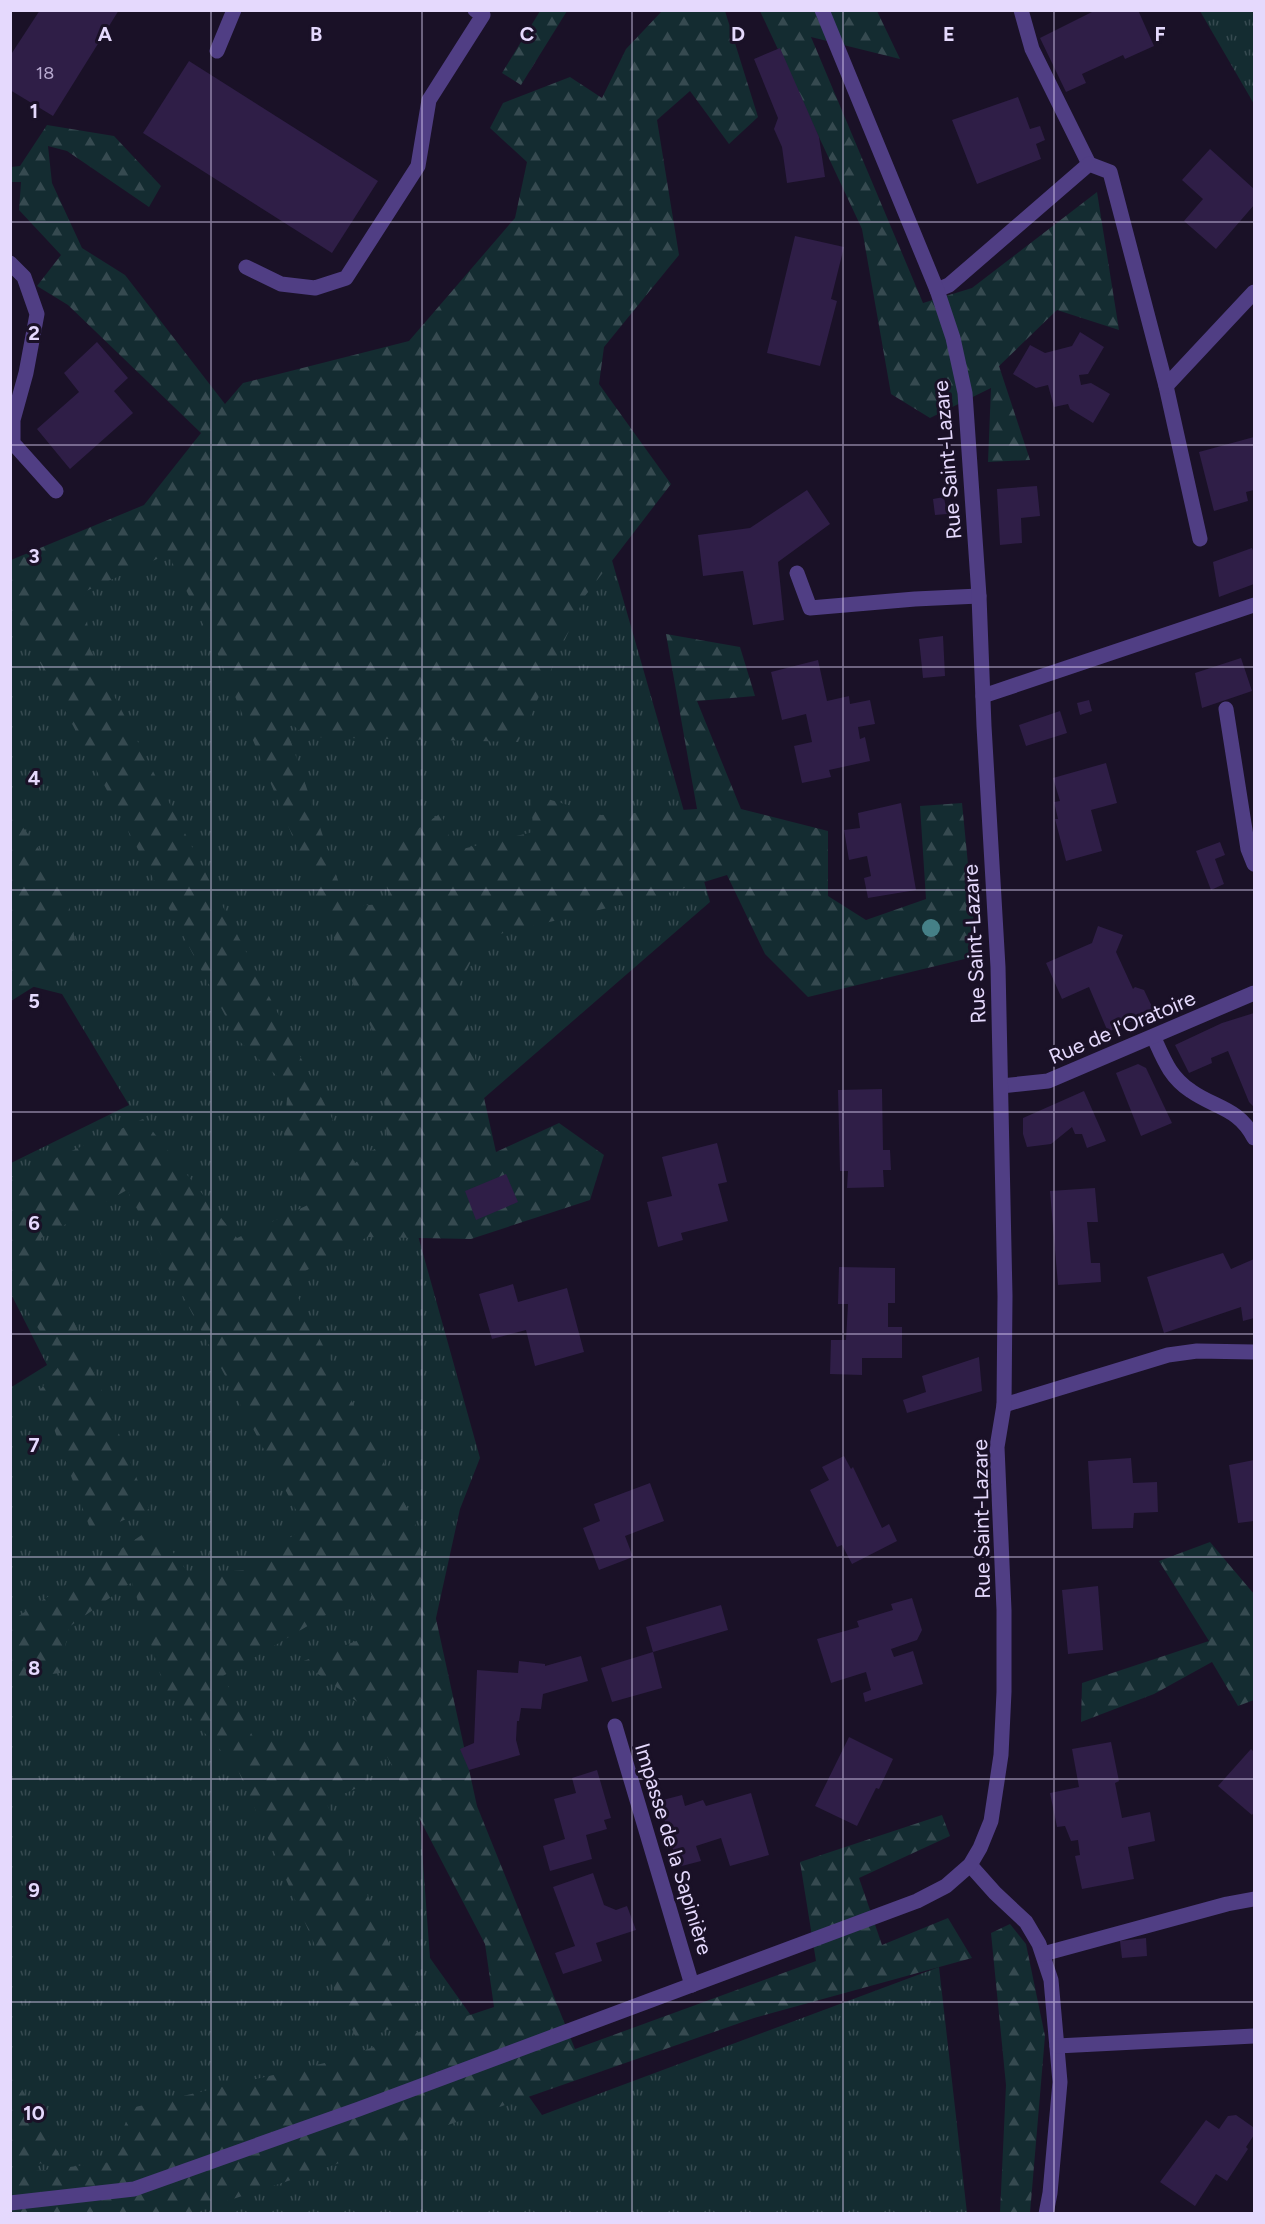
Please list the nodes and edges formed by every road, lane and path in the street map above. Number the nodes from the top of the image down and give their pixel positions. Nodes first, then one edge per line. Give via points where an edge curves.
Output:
1 (234, 10) edge
2 (475, 10) edge
3 (822, 10) edge
4 (1021, 10) edge
5 (217, 51) dead end
6 (1089, 164) junction
7 (10, 263) edge
8 (246, 267) dead end
9 (937, 290) junction
10 (1254, 292) edge
11 (1166, 386) junction
12 (56, 491) dead end
13 (1200, 539) dead end
14 (797, 573) dead end
15 (979, 596) junction
16 (1254, 605) edge
17 (982, 696) junction
18 (1226, 709) dead end
19 (1254, 864) edge
20 (1254, 993) edge
21 (1154, 1038) junction
22 (1001, 1086) junction
23 (1254, 1138) edge
24 (1254, 1352) edge
25 (1004, 1405) junction
26 (615, 1726) dead end
27 (970, 1865) junction
28 (1254, 1899) edge
29 (1043, 1954) junction
30 (692, 1985) junction
31 (1254, 2036) edge
32 (1058, 2046) junction
33 (10, 2203) edge
34 (1046, 2214) edge

1 - 5 street
2 - 8 street via 483,15 429,100 418,166 346,278 315,288 281,284
3 - 9 street, Rue Saint-Lazare
4 - 6 street via 1032,49
6 - 9 street via 949,285
6 - 11 street via 1110,172
7 - 12 street via 24,277 37,314 13,420 14,442
9 - 15 street, Rue Saint-Lazare via 965,393
10 - 11 street
11 - 13 street
14 - 15 street via 810,608
15 - 17 street, Rue Saint-Lazare
16 - 17 street
17 - 22 street, Rue Saint-Lazare
18 - 19 street via 1248,849
20 - 21 street, Rue de l'Oratoire
21 - 22 street, Rue de l'Oratoire via 1048,1081
21 - 23 street via 1168,1070 1191,1092 1227,1108 1250,1128
22 - 25 street, Rue Saint-Lazare
24 - 25 street via 1168,1354
25 - 27 street, Rue Saint-Lazare via 997,1446 1005,1610 1001,1755 991,1821
26 - 30 street, Impasse de la Sapinière
27 - 29 street via 1026,1922
27 - 30 street, Rue Saint-Lazare via 946,1886 917,1901
28 - 29 street
29 - 32 street via 1051,1980
30 - 33 street, Rue Saint-Lazare via 134,2189
31 - 32 street
32 - 34 street via 1059,2093

